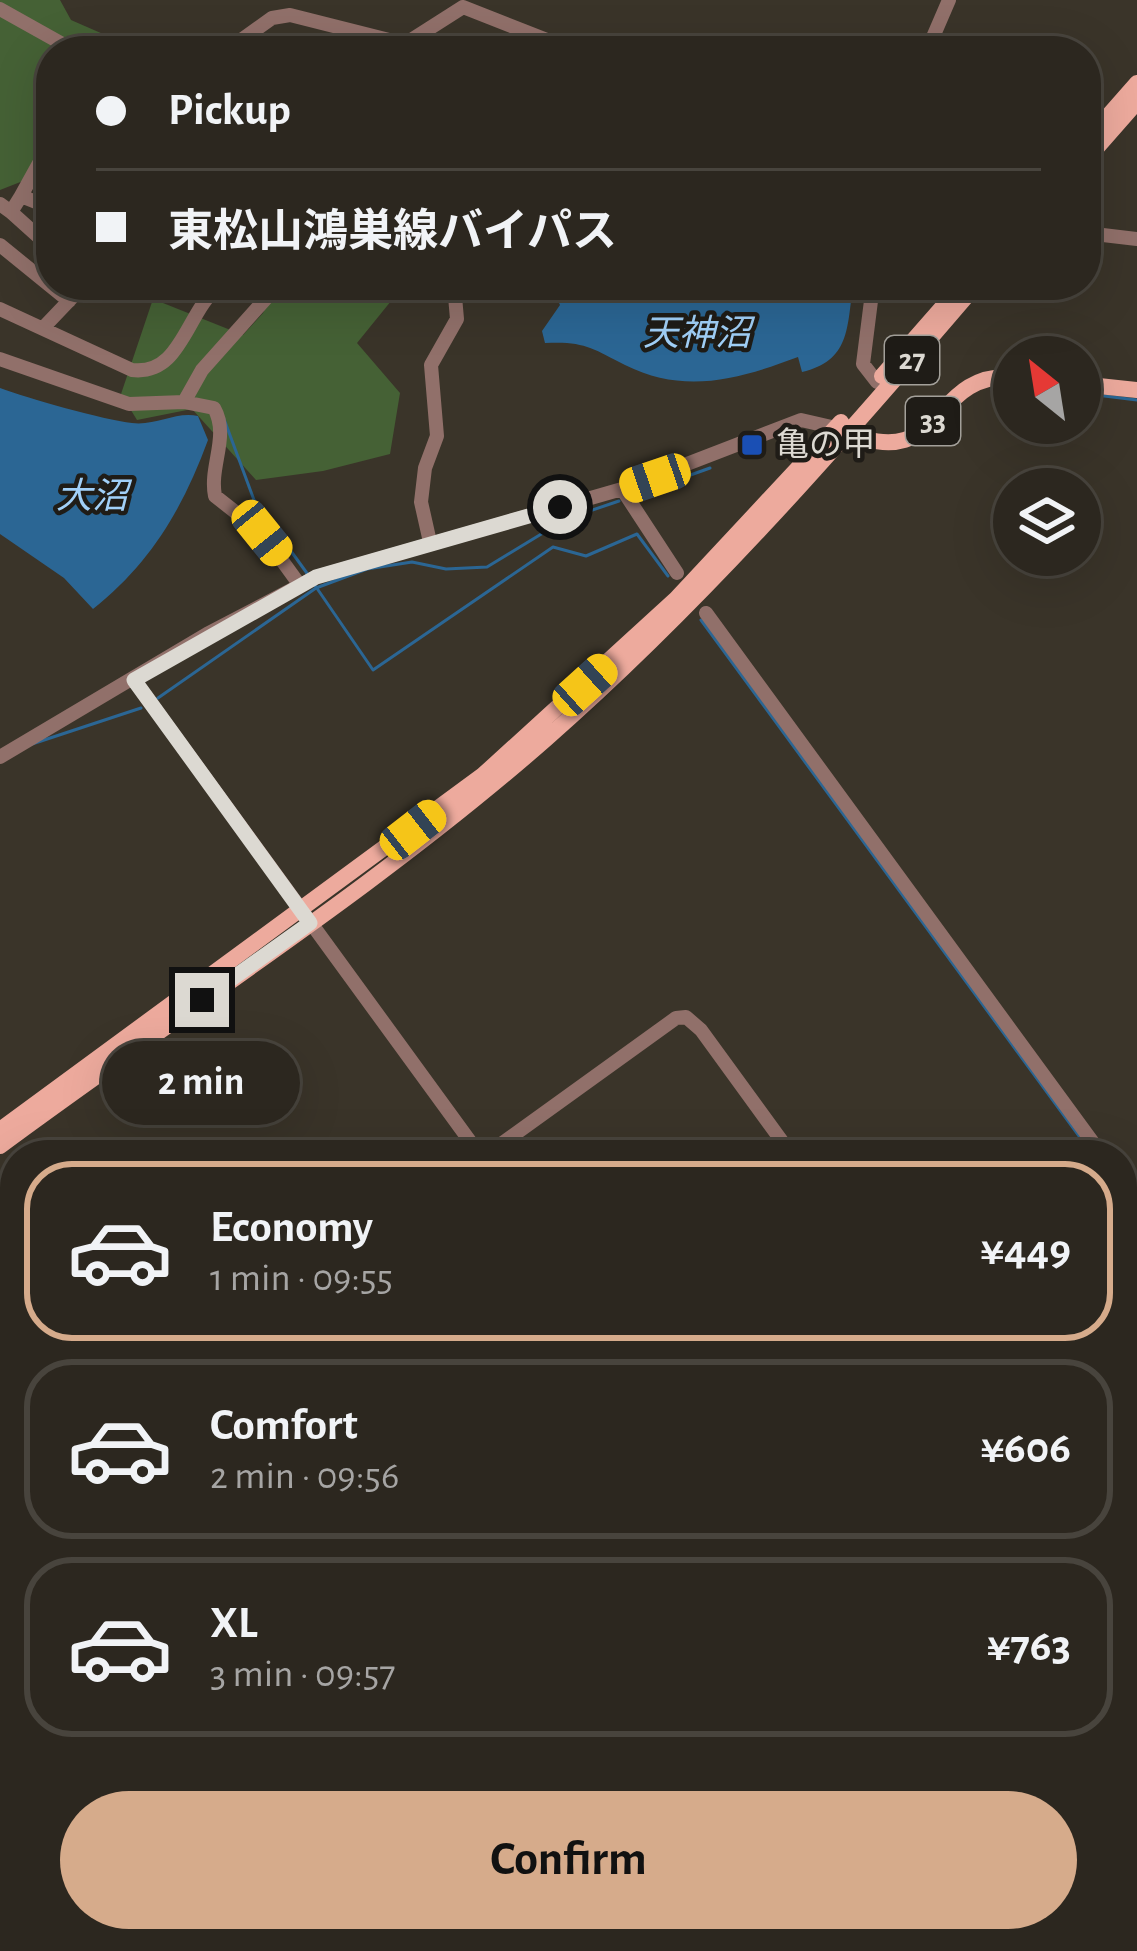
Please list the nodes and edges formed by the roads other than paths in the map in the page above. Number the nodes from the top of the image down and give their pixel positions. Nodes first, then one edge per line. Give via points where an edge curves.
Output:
1 (949, 0) edge
2 (0, 9) edge
3 (49, 36) edge
4 (247, 36) edge
5 (373, 36) edge
6 (418, 36) edge
7 (537, 36) edge
8 (933, 36) edge
9 (1137, 83) edge
10 (1137, 102) edge
11 (1101, 124) edge
12 (1101, 143) edge
13 (36, 177) edge
14 (21, 196) junction
15 (36, 202) edge
16 (5, 208) edge
17 (1101, 234) edge
18 (36, 235) edge
19 (1137, 238) edge
20 (0, 245) edge
21 (36, 274) edge
22 (203, 300) edge
23 (265, 300) edge
24 (455, 300) edge
25 (871, 300) edge
26 (948, 300) edge
27 (962, 300) edge
28 (69, 301) edge
29 (0, 309) edge
30 (44, 328) junction
31 (0, 359) edge
32 (993, 381) edge
33 (877, 382) junction
34 (1101, 386) edge
35 (1137, 390) edge
36 (184, 401) junction
37 (841, 430) junction
38 (622, 489) junction
39 (430, 542) junction
40 (677, 573) dead end
41 (299, 584) junction
42 (706, 614) dead end
43 (134, 680) junction
44 (0, 757) edge
45 (306, 917) junction
46 (0, 1130) edge
47 (8, 1140) edge
48 (472, 1140) edge
49 (504, 1140) edge
50 (781, 1140) edge
51 (1091, 1140) edge

1 - 8 street
2 - 3 street
4 - 5 street via 290,15
6 - 7 street via 463,7
9 - 11 main road
10 - 12 main road
13 - 14 street
14 - 15 street
14 - 16 street
16 - 18 street
17 - 19 street
20 - 21 street
22 - 30 street via 164,365 148,372
23 - 36 street
24 - 39 street via 457,319 431,365 437,436 422,502
25 - 33 street via 863,364
26 - 33 main road, 27
27 - 37 main road, 27
28 - 30 street
29 - 30 street
31 - 36 street via 129,404
32 - 37 main road, 33 via 969,386 917,437 897,445
33 - 37 main road, 27
34 - 35 main road
36 - 41 street via 214,408 221,421 214,496 262,533
37 - 38 street via 801,420
37 - 45 main road, 27 via 733,562 615,677 484,792
38 - 39 street
38 - 40 street
39 - 41 street
41 - 43 street
42 - 51 street
43 - 44 street
43 - 45 street
45 - 46 main road, 27
45 - 47 main road, 27
45 - 48 street
49 - 50 street via 686,1017

